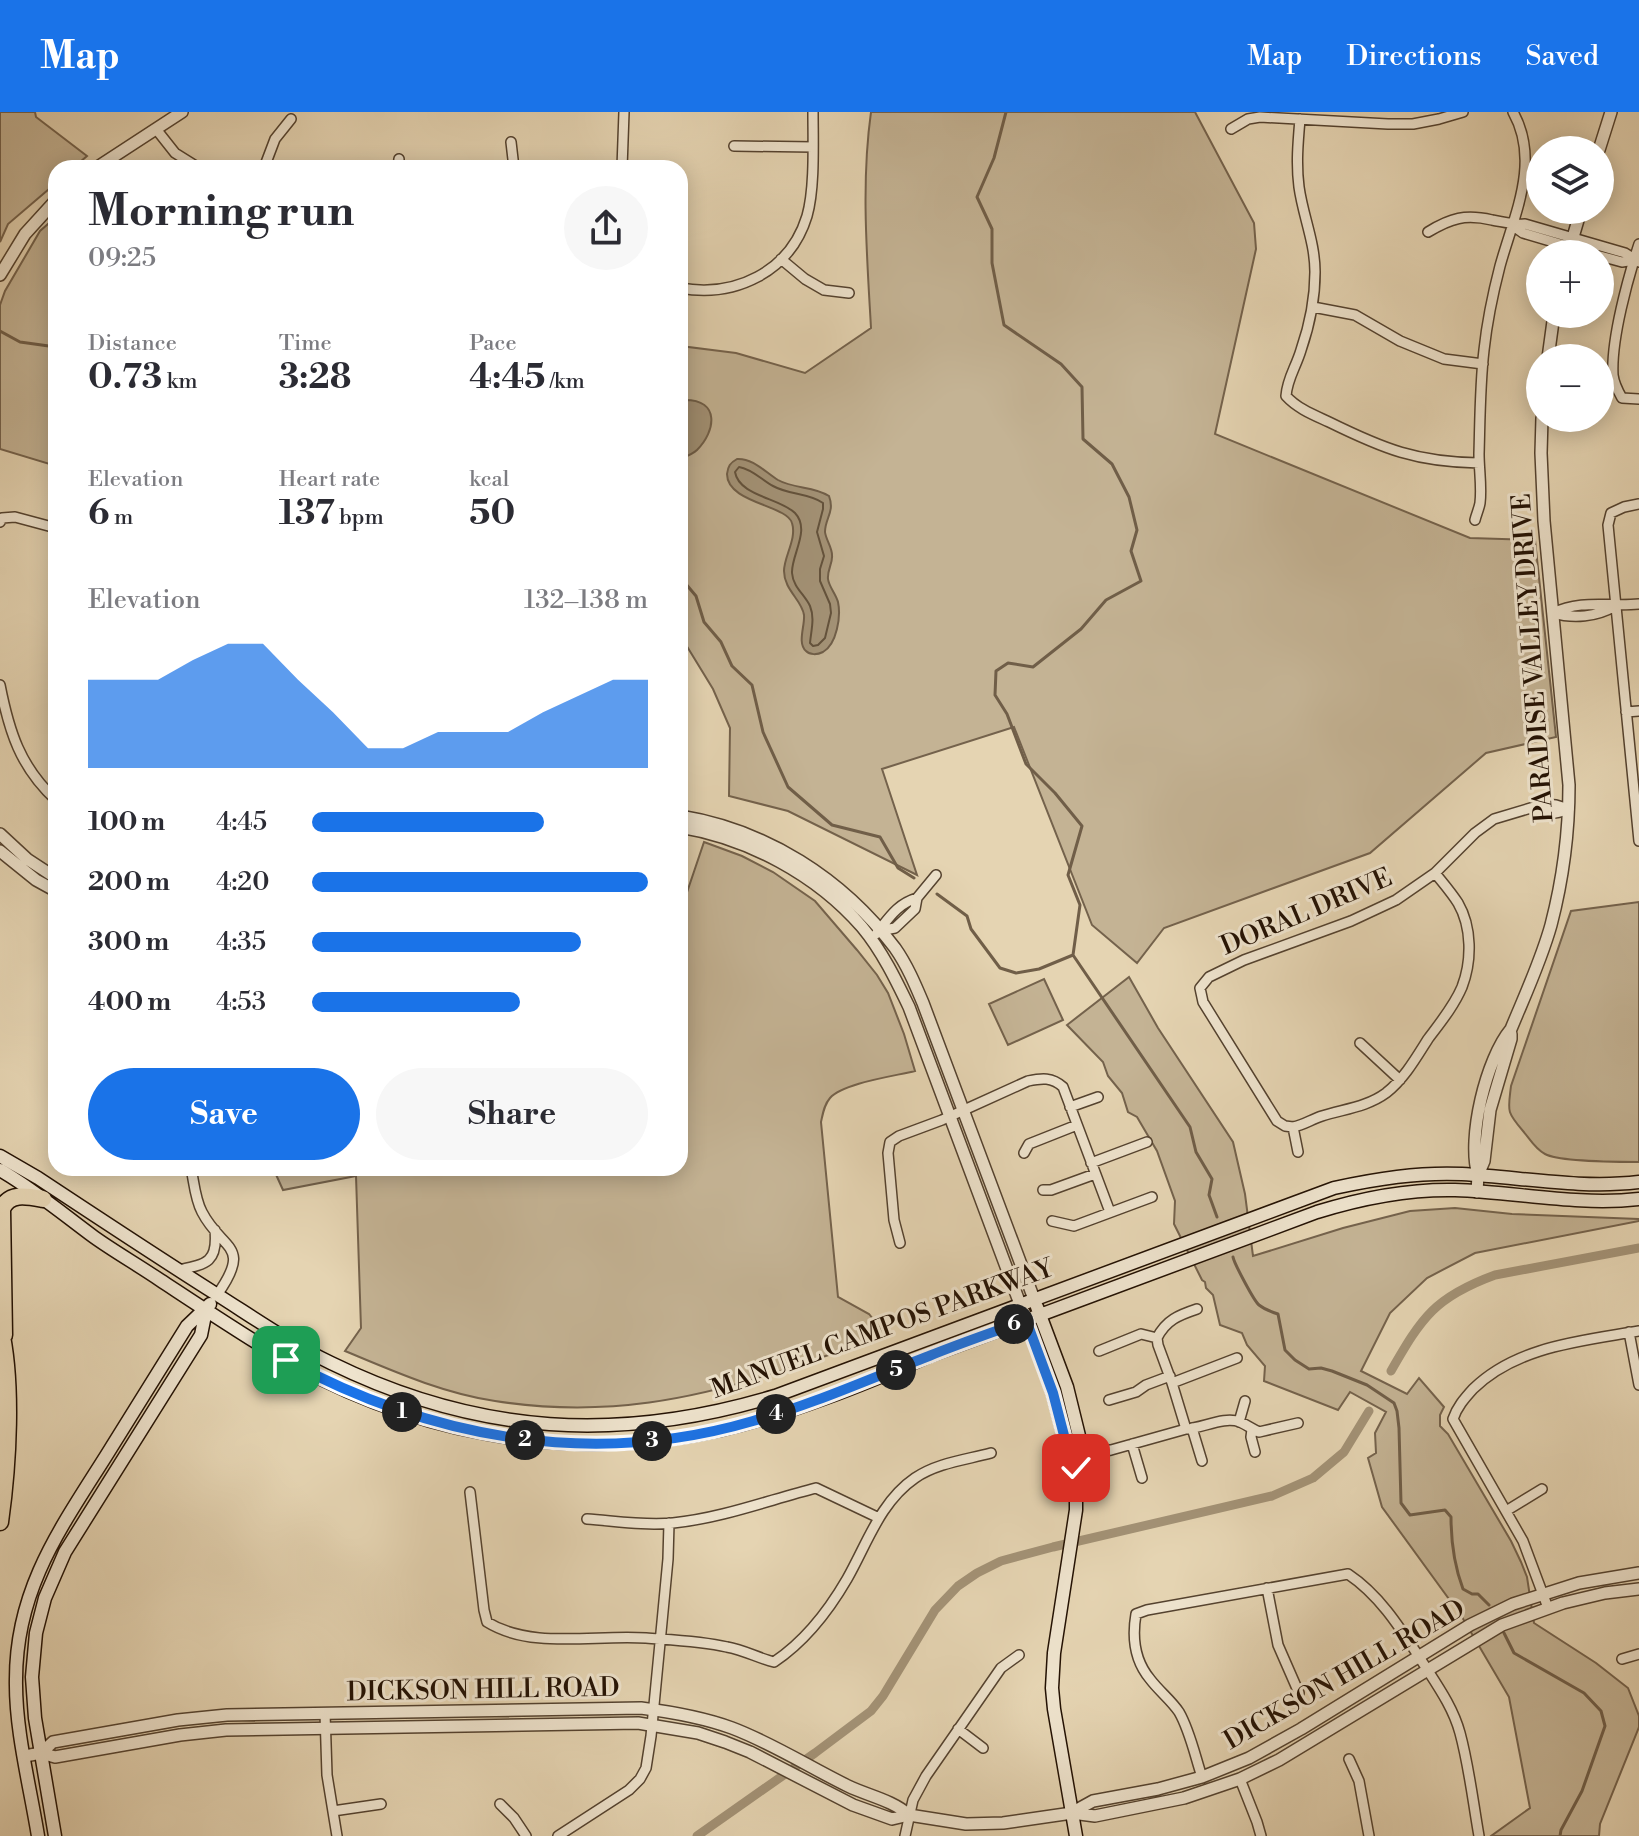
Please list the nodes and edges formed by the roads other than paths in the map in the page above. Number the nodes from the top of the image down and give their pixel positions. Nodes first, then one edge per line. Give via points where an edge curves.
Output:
1 (182, 112) edge
2 (624, 112) edge
3 (813, 112) edge
4 (1463, 112) edge
5 (1513, 112) edge
6 (1611, 112) edge
7 (291, 119) dead end
8 (1300, 119) junction
9 (156, 129) junction
10 (1231, 129) dead end
11 (1603, 136) edge
12 (511, 142) dead end
13 (734, 146) dead end
14 (813, 147) junction
15 (108, 160) edge
16 (186, 160) edge
17 (267, 160) edge
18 (513, 160) edge
19 (622, 160) edge
20 (48, 209) edge
21 (1512, 225) junction
22 (1428, 232) dead end
23 (1548, 240) edge
24 (1639, 244) edge
25 (1614, 252) edge
26 (781, 259) junction
27 (1614, 260) edge
28 (1636, 261) edge
29 (0, 275) edge
30 (688, 289) edge
31 (849, 293) dead end
32 (1313, 307) junction
33 (1483, 364) junction
34 (1639, 399) edge
35 (1542, 432) edge
36 (1479, 463) junction
37 (1639, 504) edge
38 (1475, 520) dead end
39 (0, 522) edge
40 (48, 526) edge
41 (1639, 604) edge
42 (1615, 606) junction
43 (1553, 613) junction
44 (0, 685) edge
45 (1639, 711) edge
46 (1626, 712) junction
47 (48, 793) edge
48 (1569, 809) junction
49 (688, 818) edge
50 (688, 829) edge
51 (0, 834) edge
52 (1639, 841) edge
53 (0, 851) edge
54 (48, 873) edge
55 (1435, 873) junction
56 (936, 875) dead end
57 (48, 887) edge
58 (875, 935) junction
59 (1360, 1043) dead end
60 (1400, 1080) junction
61 (1098, 1097) dead end
62 (1070, 1107) junction
63 (964, 1111) junction
64 (951, 1116) junction
65 (1077, 1125) junction
66 (1293, 1127) junction
67 (1147, 1142) dead end
68 (1298, 1152) dead end
69 (1024, 1153) dead end
70 (0, 1156) edge
71 (1091, 1163) junction
72 (0, 1170) edge
73 (1095, 1174) junction
74 (1478, 1175) junction
75 (193, 1176) edge
76 (1639, 1182) edge
77 (1043, 1190) dead end
78 (1477, 1192) junction
79 (1152, 1197) dead end
80 (43, 1199) junction
81 (1639, 1199) edge
82 (1110, 1212) junction
83 (1052, 1221) dead end
84 (215, 1230) junction
85 (900, 1243) dead end
86 (179, 1270) junction
87 (217, 1295) junction
88 (1034, 1299) junction
89 (1020, 1304) junction
90 (1197, 1309) dead end
91 (206, 1310) junction
92 (1040, 1315) junction
93 (1026, 1320) junction
94 (1634, 1332) edge
95 (2, 1334) edge
96 (1157, 1338) junction
97 (1099, 1351) dead end
98 (1237, 1358) dead end
99 (1171, 1380) junction
100 (1639, 1385) edge
101 (1109, 1400) dead end
102 (1245, 1401) dead end
103 (1239, 1422) junction
104 (1298, 1423) dead end
105 (1189, 1428) junction
106 (1252, 1429) junction
107 (1132, 1444) junction
108 (1255, 1452) dead end
109 (991, 1453) dead end
110 (1076, 1456) junction
111 (1202, 1461) dead end
112 (1142, 1478) dead end
113 (1542, 1489) dead end
114 (470, 1492) dead end
115 (1506, 1511) junction
116 (879, 1518) junction
117 (587, 1519) dead end
118 (0, 1522) edge
119 (669, 1523) junction
120 (1639, 1573) edge
121 (1267, 1588) junction
122 (1639, 1589) edge
123 (1543, 1593) junction
124 (1548, 1608) junction
125 (660, 1639) junction
126 (1639, 1654) edge
127 (1019, 1655) dead end
128 (1418, 1657) junction
129 (1622, 1659) dead end
130 (1427, 1670) junction
131 (1299, 1693) dead end
132 (653, 1710) junction
133 (325, 1713) junction
134 (652, 1725) junction
135 (325, 1729) junction
136 (958, 1729) junction
137 (983, 1748) dead end
138 (41, 1753) junction
139 (25, 1756) junction
140 (1349, 1759) dead end
141 (1202, 1777) junction
142 (1240, 1779) junction
143 (381, 1804) dead end
144 (500, 1804) dead end
145 (333, 1811) junction
146 (1072, 1813) junction
147 (909, 1815) junction
148 (38, 1836) edge
149 (55, 1836) edge
150 (337, 1836) edge
151 (526, 1836) edge
152 (558, 1836) edge
153 (905, 1836) edge
154 (1076, 1836) edge
155 (1261, 1836) edge
156 (1369, 1836) edge
157 (1479, 1836) edge

1 - 9 street
2 - 19 street
3 - 14 street
4 - 8 street via 1413,124
5 - 21 street via 1526,154
6 - 11 street
7 - 17 street
8 - 10 street via 1260,117
8 - 32 street via 1297,163 1313,247
9 - 15 street
9 - 16 street
12 - 18 street
13 - 14 street
14 - 26 street via 807,216
20 - 29 street
21 - 22 street via 1459,218
21 - 23 street
21 - 33 street
24 - 28 street
25 - 28 street
26 - 30 street via 749,282 728,289
26 - 31 street via 824,290
27 - 28 street
28 - 34 street via 1613,360 1622,398
32 - 33 street via 1355,315 1444,359
32 - 36 street via 1287,383 1286,396 1294,405 1402,454
33 - 36 street
35 - 43 street, PARADISE VALLEY DRIVE
36 - 38 street
37 - 42 street via 1611,513 1608,525
39 - 40 street via 15,517
41 - 42 street
42 - 43 street via 1603,613
42 - 46 street
43 - 48 street, PARADISE VALLEY DRIVE
44 - 47 street via 22,757
45 - 46 street
46 - 52 street
48 - 55 street, DORAL DRIVE via 1544,804 1494,819
48 - 74 street, PARADISE VALLEY DRIVE via 1550,929 1479,1108 1474,1159
49 - 58 street via 736,829 790,854 854,903
50 - 58 street via 744,845 784,864
51 - 54 street
53 - 57 street
55 - 60 street via 1462,913 1468,963 1462,987
55 - 66 street, DORAL DRIVE via 1375,911 1244,960 1209,977 1200,988 1203,1002 1277,1121
56 - 58 street via 917,898 915,909 895,928
58 - 63 street via 895,949 911,976
58 - 64 street
59 - 60 street
60 - 66 street via 1372,1101
61 - 62 street
62 - 63 street via 1063,1087 1047,1078 1028,1081
62 - 65 street
63 - 64 street
63 - 88 street
64 - 85 street via 890,1142
64 - 89 street
65 - 69 street via 1029,1144
65 - 71 street
66 - 68 street
67 - 71 street
70 - 86 main road, MANUEL CAMPOS PARKWAY
71 - 73 street
72 - 80 main road, MANUEL CAMPOS PARKWAY
73 - 77 street
73 - 82 street
74 - 76 main road, MANUEL CAMPOS PARKWAY
74 - 78 street, PARADISE VALLEY DRIVE
74 - 88 main road, MANUEL CAMPOS PARKWAY via 1391,1177 1334,1188
75 - 84 street via 200,1209
78 - 81 main road, MANUEL CAMPOS PARKWAY
78 - 92 main road, MANUEL CAMPOS PARKWAY via 1416,1191 1338,1205
79 - 82 street
80 - 91 main road, MANUEL CAMPOS PARKWAY
80 - 95 highway via 13,1197 3,1204
82 - 83 street via 1074,1226
84 - 86 street via 210,1260
84 - 87 street via 228,1244 233,1262
86 - 87 main road, MANUEL CAMPOS PARKWAY
87 - 89 main road, MANUEL CAMPOS PARKWAY via 314,1354 417,1398 522,1422 591,1426 688,1418 747,1404
87 - 91 main road
88 - 89 main road, MANUEL CAMPOS PARKWAY
88 - 92 main road
89 - 93 main road
90 - 96 street via 1171,1319
91 - 93 main road, MANUEL CAMPOS PARKWAY via 304,1370 381,1405 490,1435 591,1444 654,1441 751,1422
91 - 138 main road via 200,1337 51,1581 32,1664
91 - 139 main road via 187,1326 37,1574 16,1663
92 - 93 main road, MANUEL CAMPOS PARKWAY
92 - 110 main road via 1075,1412 1080,1440
93 - 110 main road via 1066,1443
94 - 100 street
94 - 115 street via 1521,1357 1481,1381 1456,1409 1458,1431
95 - 118 highway via 7,1423
96 - 97 street via 1141,1334
96 - 99 street
98 - 99 street
99 - 101 street
99 - 105 street
102 - 103 street
103 - 105 street
103 - 106 street
104 - 106 street via 1264,1432
105 - 107 street
105 - 111 street
106 - 108 street
107 - 110 street
107 - 112 street
109 - 116 street via 916,1477
110 - 146 main road via 1073,1535 1052,1688
113 - 115 street
114 - 125 street via 487,1622 537,1638
115 - 123 street
116 - 119 street via 816,1488 716,1516
116 - 125 street via 832,1602 774,1662 729,1647
117 - 119 street
119 - 125 street
120 - 123 street, DICKSON HILL ROAD
121 - 128 street via 1348,1574 1385,1607
121 - 131 street via 1278,1645
121 - 141 street via 1136,1614 1134,1639 1141,1666 1179,1712
122 - 124 street, DICKSON HILL ROAD
123 - 124 street
123 - 128 street, DICKSON HILL ROAD via 1470,1625
124 - 130 street, DICKSON HILL ROAD via 1502,1625
125 - 132 street
126 - 129 street
127 - 136 street via 1001,1668
128 - 130 street
128 - 141 street, DICKSON HILL ROAD via 1272,1746
130 - 142 street, DICKSON HILL ROAD
130 - 157 street via 1460,1732
132 - 133 street, DICKSON HILL ROAD
132 - 134 street
132 - 147 street, DICKSON HILL ROAD via 702,1718 757,1738 860,1792 897,1804
133 - 135 street
133 - 138 street, DICKSON HILL ROAD via 178,1720 53,1742
134 - 135 street, DICKSON HILL ROAD
134 - 147 street, DICKSON HILL ROAD via 725,1742 892,1819
134 - 152 street via 640,1779
135 - 138 street, DICKSON HILL ROAD via 226,1730 55,1757
135 - 145 street
136 - 137 street
136 - 147 street via 919,1786
138 - 139 street, DICKSON HILL ROAD
138 - 149 main road
139 - 148 main road
140 - 156 street via 1359,1781
141 - 146 street, DICKSON HILL ROAD via 1093,1801
142 - 146 street, DICKSON HILL ROAD via 1161,1804 1095,1816
142 - 155 street
143 - 145 street
144 - 151 street
145 - 150 street
146 - 147 street, DICKSON HILL ROAD via 966,1824
146 - 154 main road
147 - 153 street

